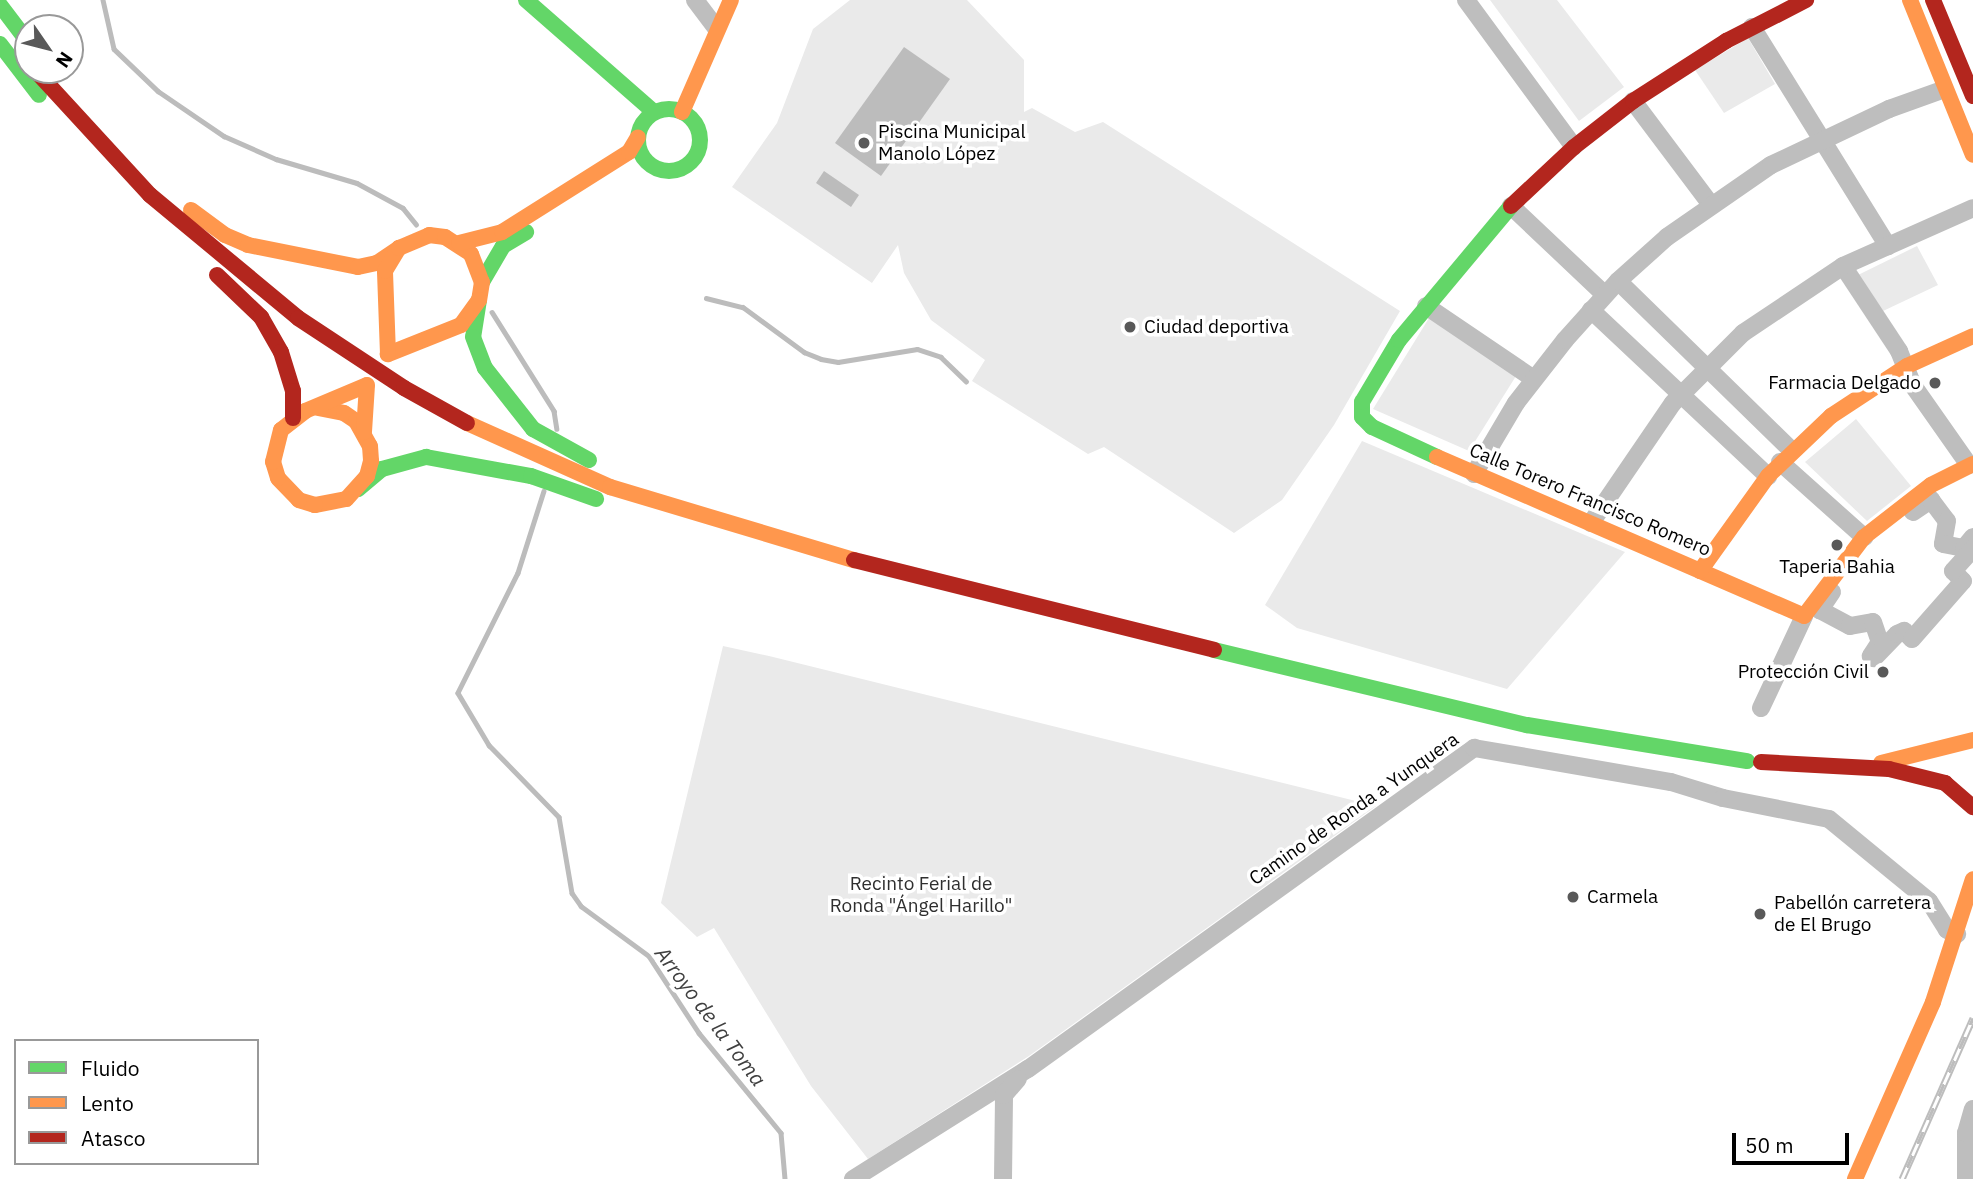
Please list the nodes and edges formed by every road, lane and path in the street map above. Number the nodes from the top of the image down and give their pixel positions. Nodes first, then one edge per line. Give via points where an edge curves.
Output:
1 (526, 0) edge
2 (695, 0) edge
3 (731, 0) edge
4 (1465, 0) edge
5 (1910, 0) edge
6 (1933, 0) edge
7 (1800, 1) edge
8 (0, 5) edge
9 (14, 24) edge
10 (0, 26) edge
11 (1752, 27) junction
12 (717, 29) junction
13 (0, 44) edge
14 (14, 44) edge
15 (1969, 74) edge
16 (47, 84) edge
17 (63, 84) edge
18 (1945, 89) junction
19 (1973, 96) edge
20 (1633, 101) junction
21 (654, 112) junction
22 (682, 112) junction
23 (638, 137) junction
24 (1822, 139) junction
25 (1574, 147) junction
26 (1973, 155) edge
27 (648, 163) junction
28 (1711, 205) junction
29 (1511, 206) junction
30 (1973, 208) edge
31 (459, 243) junction
32 (1888, 246) junction
33 (399, 248) junction
34 (1843, 267) junction
35 (1618, 281) junction
36 (482, 282) junction
37 (1605, 295) junction
38 (384, 299) junction
39 (479, 300) junction
40 (1426, 306) junction
41 (1591, 310) junction
42 (432, 334) junction
43 (1973, 336) edge
44 (1907, 366) junction
45 (1705, 367) junction
46 (1534, 379) junction
47 (1680, 394) junction
48 (318, 408) junction
49 (293, 418) junction
50 (364, 432) junction
51 (1786, 456) junction
52 (1971, 464) edge
53 (1474, 474) junction
54 (1768, 476) junction
55 (358, 489) junction
56 (646, 516) dead end
57 (1591, 523) junction
58 (1864, 537) junction
59 (1973, 537) edge
60 (719, 538) dead end
61 (1973, 548) edge
62 (1700, 571) junction
63 (955, 586) junction
64 (1057, 611) junction
65 (1804, 617) junction
66 (1761, 708) dead end
67 (1973, 740) edge
68 (1948, 764) dead end
69 (1862, 766) junction
70 (1889, 769) junction
71 (1973, 807) edge
72 (1973, 879) edge
73 (1929, 901) junction
74 (1965, 906) junction
75 (1956, 934) junction
76 (1028, 1069) junction
77 (1973, 1109) edge
78 (853, 1179) edge
79 (1003, 1179) edge
80 (1855, 1179) edge
81 (1966, 1179) edge

1 - 21 main road
2 - 12 street
3 - 12 main road
4 - 25 street
5 - 18 main road
6 - 15 main road
7 - 11 main road
8 - 9 main road
10 - 14 main road
11 - 20 main road
11 - 24 street
12 - 22 main road
13 - 49 main road via 109,172 261,317 281,352 293,391
15 - 19 main road
16 - 63 main road via 101,145 191,233 298,318 404,388 489,435 610,487 726,525
17 - 33 main road via 152,177 225,235 248,245 358,267 377,263
18 - 24 street
18 - 26 main road
20 - 25 main road
20 - 28 street
21 - 22 main road
21 - 23 main road
22 - 27 main road via 699,134 694,157 673,171
23 - 27 main road
23 - 31 main road via 629,152 502,232
24 - 28 street
24 - 32 street
25 - 29 main road
27 - 36 main road via 629,167 503,246
28 - 35 street
29 - 37 street
29 - 40 main road
30 - 32 street
31 - 33 main road via 429,235
31 - 36 main road via 478,267
32 - 34 street
33 - 38 main road via 385,271
34 - 44 street
34 - 45 street via 1784,302
35 - 37 street
35 - 45 street
36 - 39 main road
37 - 41 street
38 - 42 main road via 406,326
38 - 42 main road via 388,354
39 - 42 main road via 461,325
39 - 64 main road via 473,337 485,368 533,429 570,450 635,482 694,503
40 - 46 street
40 - 53 main road, Calle Torero Francisco Romero via 1368,392 1362,417 1372,427
41 - 46 street
41 - 47 street
43 - 44 main road
44 - 51 main road via 1870,387
44 - 52 street via 1912,384
45 - 47 street
45 - 51 street
46 - 53 street
47 - 54 street
47 - 57 street
48 - 49 main road
48 - 50 main road via 344,413
48 - 50 main road via 367,385
49 - 55 main road via 281,429 273,462 287,491 299,500 331,505
50 - 55 main road via 371,461
51 - 54 main road
51 - 58 street
52 - 58 main road via 1931,485
53 - 57 main road, Calle Torero Francisco Romero
54 - 62 main road
55 - 56 main road via 382,469 426,457 531,477
57 - 62 main road, Calle Torero Francisco Romero
58 - 65 main road
59 - 61 street via 1964,548 1943,544 1947,521 1931,500 1869,549 1820,610 1850,626 1873,622 1880,642 1871,656 1874,659 1897,634 1904,631 1912,639 1963,581 1953,571
60 - 63 main road via 873,578
62 - 65 main road, Calle Torero Francisco Romero
63 - 64 main road
64 - 69 main road via 1527,725 1754,761
65 - 66 street
67 - 69 main road via 1914,759
68 - 70 main road
69 - 70 main road
70 - 71 main road via 1945,783
72 - 74 main road
73 - 74 street
73 - 75 street, Camino de Ronda a Yunquera via 1948,930
73 - 76 street, Camino de Ronda a Yunquera via 1829,819 1723,798 1671,782 1474,748
74 - 75 main road
75 - 80 main road via 1912,1053
76 - 78 street, Camino de Ronda a Yunquera
76 - 79 street via 1004,1095
77 - 81 street via 1966,1133

